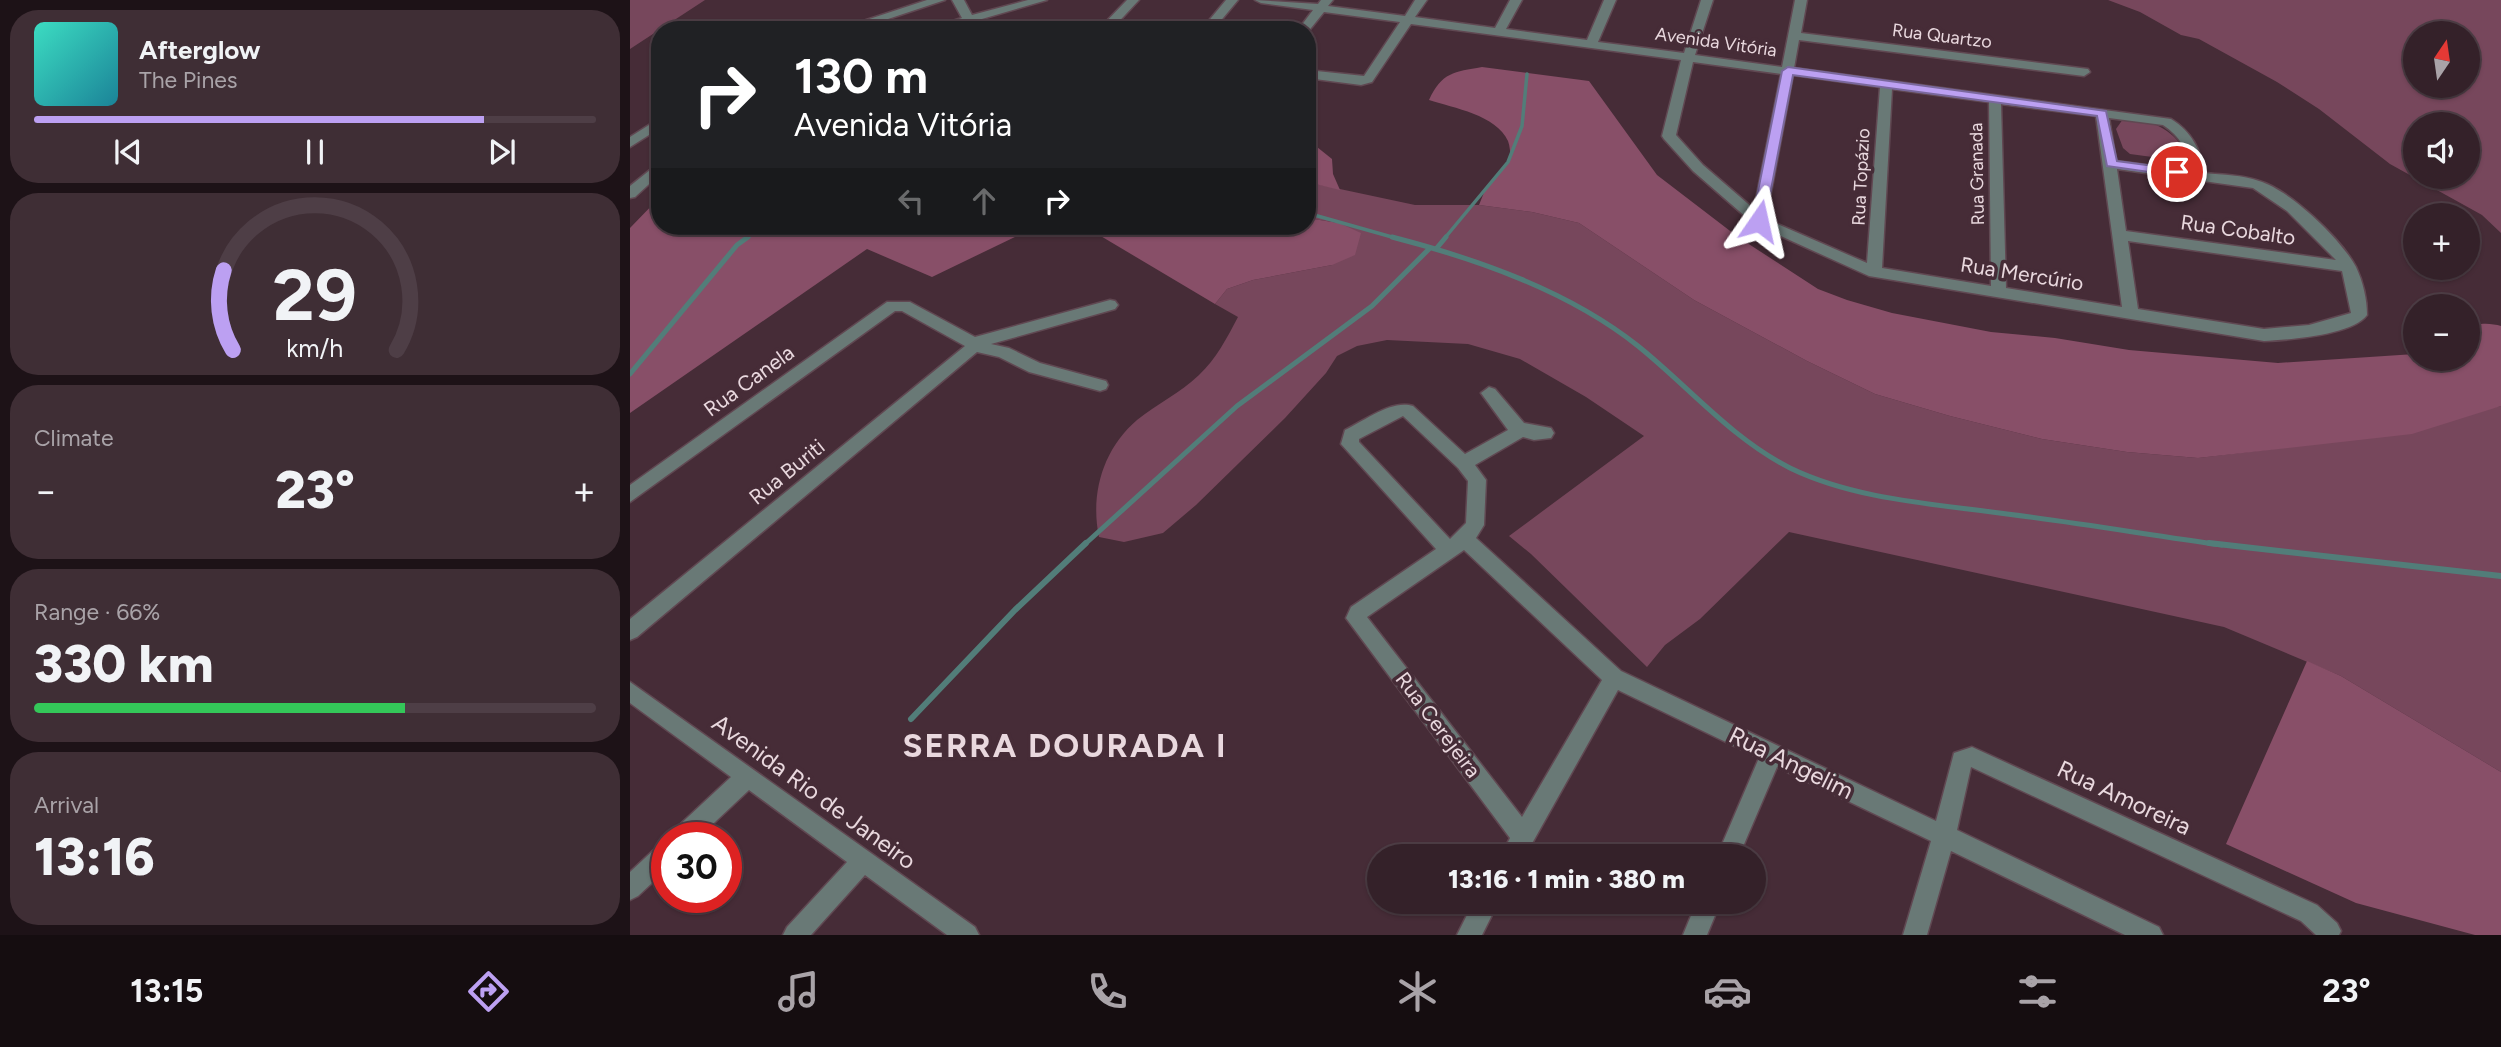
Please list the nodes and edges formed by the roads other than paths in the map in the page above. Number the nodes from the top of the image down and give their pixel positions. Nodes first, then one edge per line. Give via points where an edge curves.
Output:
1 (939, 0) edge
2 (958, 0) edge
3 (1041, 0) edge
4 (1133, 0) edge
5 (1232, 0) edge
6 (1261, 0) edge
7 (1421, 0) edge
8 (1516, 0) edge
9 (1610, 0) edge
10 (1707, 0) edge
11 (1801, 0) edge
12 (1324, 4) edge
13 (968, 18) junction
14 (1407, 20) junction
15 (871, 21) edge
16 (958, 21) edge
17 (1113, 21) edge
18 (1214, 21) edge
19 (1311, 21) edge
20 (1499, 32) junction
21 (1795, 36) junction
22 (1591, 44) junction
23 (1688, 58) junction
24 (1788, 71) junction
25 (2084, 72) dead end
26 (1316, 75) edge
27 (1886, 83) junction
28 (1995, 98) junction
29 (2102, 113) junction
30 (651, 128) edge
31 (630, 143) edge
32 (2111, 164) junction
33 (651, 174) edge
34 (2199, 175) junction
35 (630, 194) edge
36 (1759, 221) junction
37 (2121, 235) junction
38 (2348, 267) junction
39 (1874, 272) junction
40 (1999, 291) junction
41 (1110, 305) dead end
42 (2131, 314) junction
43 (974, 346) junction
44 (1100, 385) dead end
45 (1489, 393) dead end
46 (1520, 431) junction
47 (1545, 433) dead end
48 (1464, 463) junction
49 (630, 495) edge
50 (1457, 545) junction
51 (630, 631) edge
52 (1614, 678) junction
53 (634, 699) edge
54 (1772, 753) junction
55 (748, 776) junction
56 (699, 822) edge
57 (1944, 837) junction
58 (1517, 844) edge
59 (1519, 844) edge
60 (1733, 844) edge
61 (864, 860) junction
62 (651, 868) edge
63 (630, 888) edge
64 (1481, 914) edge
65 (1704, 914) edge
66 (2329, 931) dead end
67 (795, 935) edge
68 (967, 935) edge
69 (1469, 935) edge
70 (1695, 935) edge
71 (1915, 935) edge
72 (2151, 935) edge

1 - 15 street
2 - 13 street
3 - 13 street
4 - 17 street
5 - 18 street
6 - 12 street, Avenida Vitória
7 - 14 street
8 - 20 street
9 - 22 street
10 - 23 street
11 - 21 street
12 - 14 street, Avenida Vitória
12 - 19 street
13 - 16 street
14 - 20 street, Avenida Vitória
14 - 26 street via 1369,78
20 - 22 street, Avenida Vitória
21 - 24 street
21 - 25 street, Rua Quartzo
22 - 23 street, Avenida Vitória
23 - 24 street, Avenida Vitória
23 - 36 street, Rua Mercúrio via 1671,142
24 - 27 street, Avenida Vitória
24 - 36 street
27 - 28 street, Avenida Vitória
27 - 39 street, Rua Topázio
28 - 29 street, Avenida Vitória
28 - 40 street, Rua Granada
29 - 32 street
29 - 34 street, Avenida Vitória via 2166,122 2188,136
30 - 31 street
32 - 34 street
32 - 37 street
33 - 35 street
34 - 38 street via 2275,192
36 - 39 street, Rua Mercúrio
37 - 38 street, Rua Cobalto
37 - 42 street
38 - 42 street, Rua Mercúrio via 2359,315 2308,332 2264,335
39 - 40 street, Rua Mercúrio
40 - 42 street, Rua Mercúrio
41 - 43 street
43 - 44 street
43 - 49 street, Rua Canela via 905,306 895,305
43 - 51 street, Rua Buriti
45 - 46 street
46 - 47 street
46 - 48 street
48 - 50 street via 1477,480 1475,525
48 - 50 street, Rua Angelim via 1407,410 1349,439
50 - 52 street, Rua Angelim
50 - 58 street, Rua Cerejeira via 1358,612 1356,618
52 - 54 street, Rua Angelim
52 - 59 street
53 - 55 street, Avenida Rio de Janeiro
54 - 57 street, Rua Angelim
54 - 60 street
55 - 56 street
55 - 61 street, Avenida Rio de Janeiro
57 - 66 street, Rua Amoreira via 1959,768 1962,760 1972,757 2309,913
57 - 71 street
57 - 72 street, Rua Angelim
61 - 67 street
61 - 68 street, Avenida Rio de Janeiro
62 - 63 street
64 - 69 street
65 - 70 street

